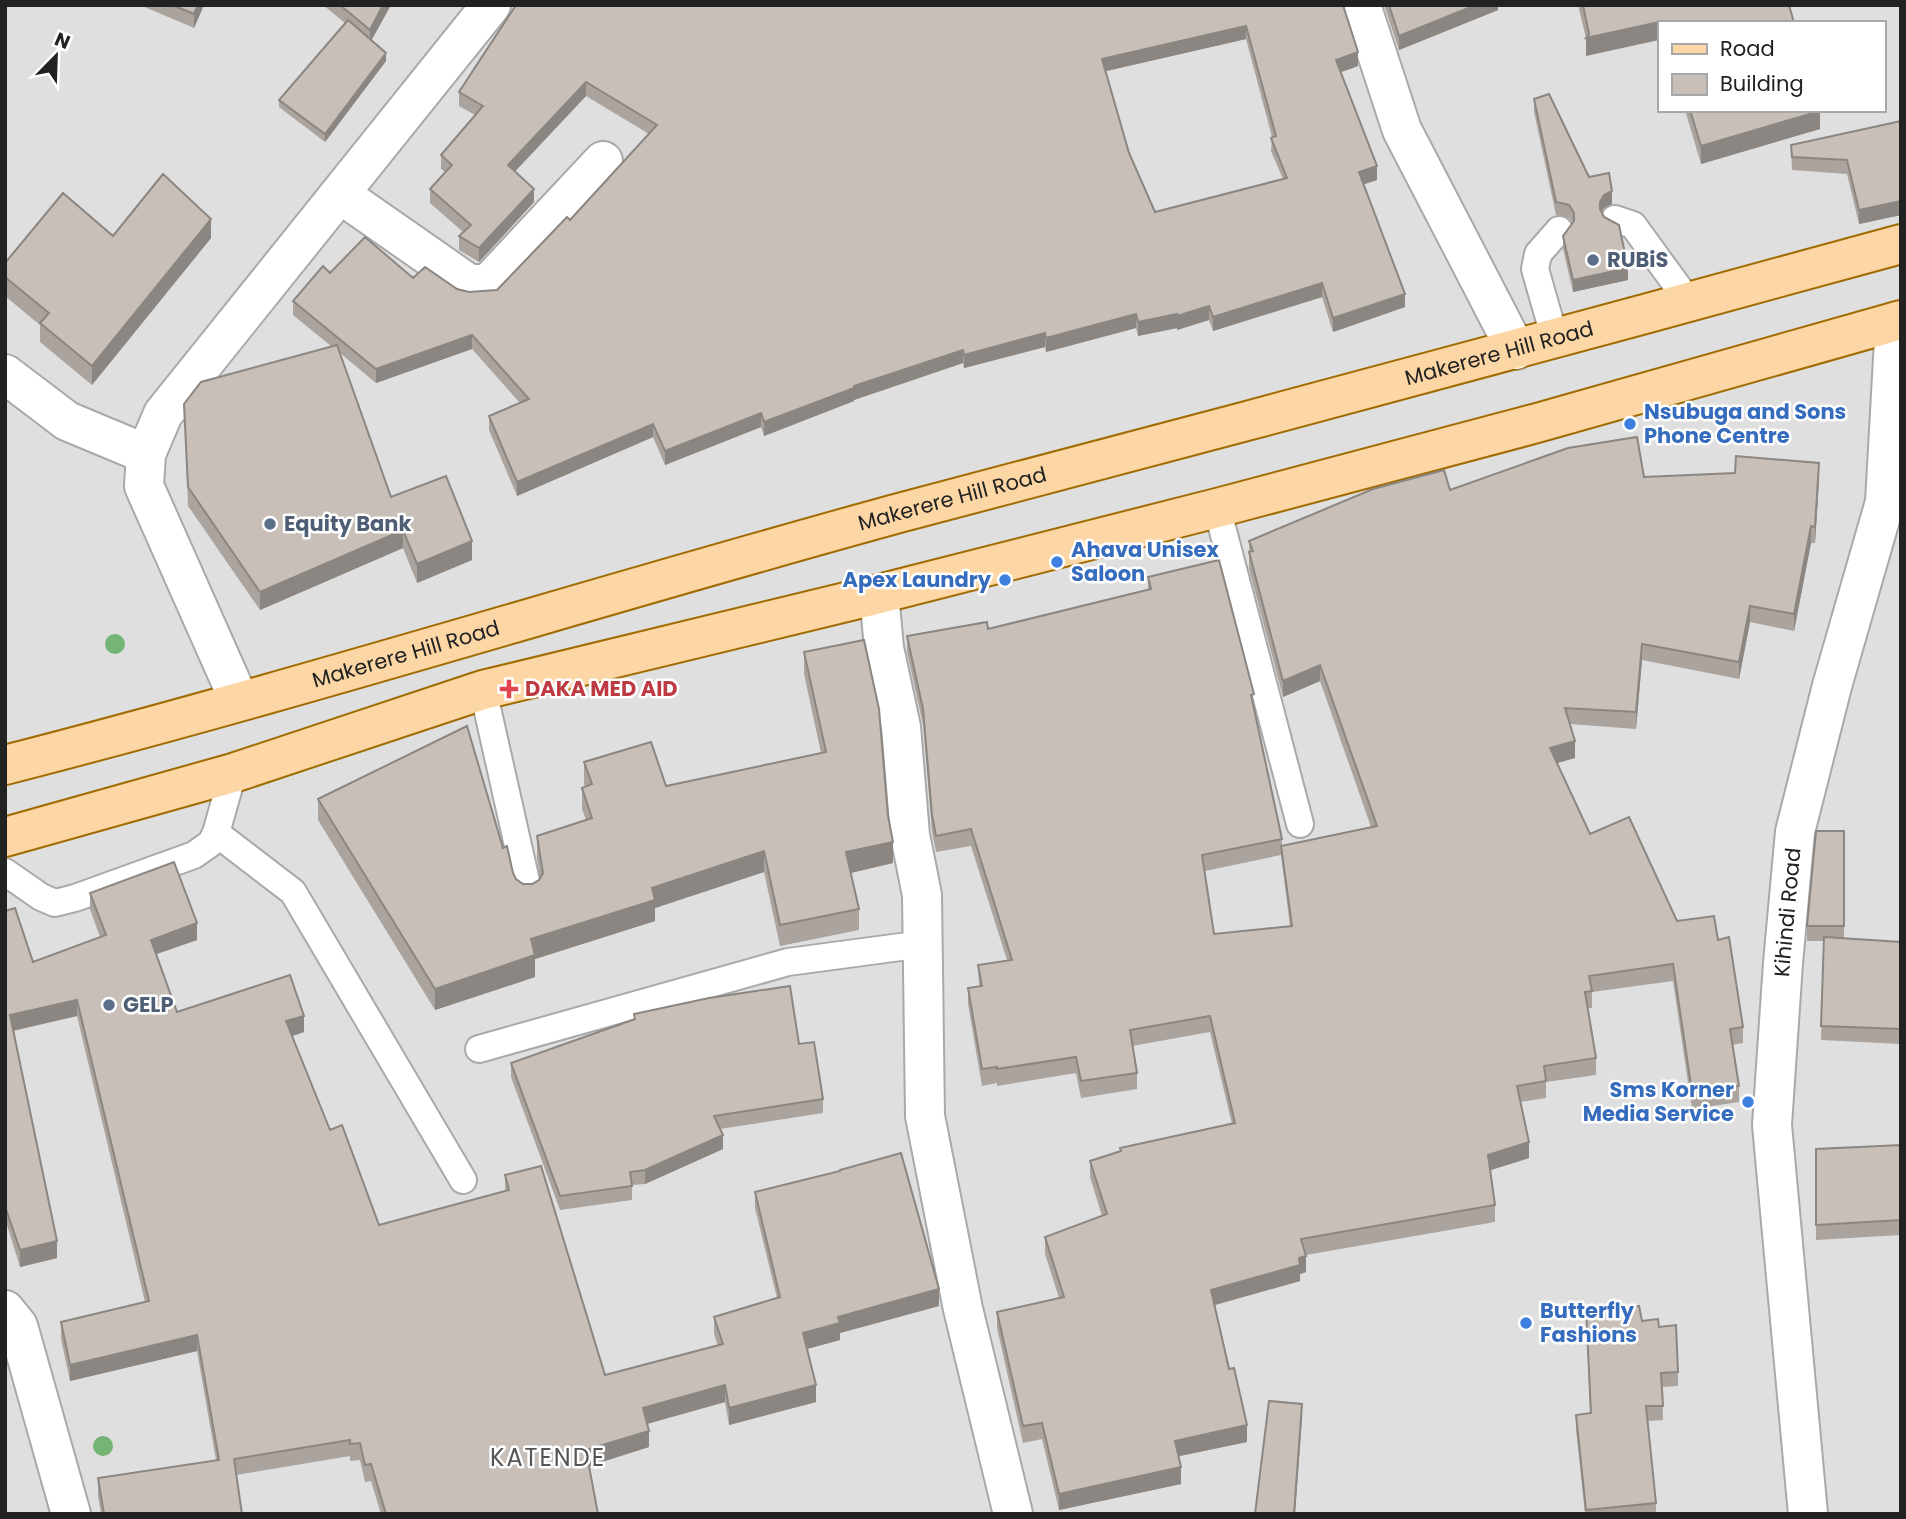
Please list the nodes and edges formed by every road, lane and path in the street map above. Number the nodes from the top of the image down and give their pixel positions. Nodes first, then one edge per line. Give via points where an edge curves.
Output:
1 (491, 5) edge
2 (1361, 5) edge
3 (603, 161) dead end
4 (340, 194) junction
5 (1615, 219) edge
6 (1559, 230) dead end
7 (1901, 244) edge
8 (1689, 302) junction
9 (1898, 321) edge
10 (1555, 339) junction
11 (1516, 349) junction
12 (5, 374) edge
13 (146, 454) junction
14 (1217, 508) junction
15 (878, 594) junction
16 (483, 690) junction
17 (239, 701) junction
18 (5, 765) edge
19 (233, 773) junction
20 (1300, 824) dead end
21 (216, 833) junction
22 (5, 837) edge
23 (5, 872) edge
24 (528, 890) edge
25 (923, 944) junction
26 (479, 1049) dead end
27 (463, 1180) dead end
28 (5, 1310) edge
29 (71, 1514) edge
30 (1013, 1514) edge
31 (1808, 1514) edge

1 - 4 street
2 - 11 street via 1402,130
3 - 4 street via 488,284 469,284
4 - 13 street via 163,414
5 - 8 lane via 1633,225
6 - 10 lane via 1538,254 1535,269
7 - 8 main road, Makerere Hill Road
8 - 10 main road, Makerere Hill Road
9 - 14 main road
9 - 31 street, Kihindi Road via 1885,502 1795,832 1783,964 1772,1125
10 - 11 main road, Makerere Hill Road
11 - 17 main road, Makerere Hill Road via 900,513
12 - 13 street via 67,421
13 - 17 street via 144,486
14 - 15 main road
14 - 20 lane
15 - 16 main road
15 - 25 street via 901,727 910,835 922,895
16 - 19 main road
16 - 24 lane
17 - 18 main road, Makerere Hill Road
19 - 21 lane
19 - 22 main road
21 - 23 lane via 211,843 194,855 55,903
21 - 27 lane via 293,892
25 - 26 lane via 788,962
25 - 30 street via 925,1116 964,1310
28 - 29 street via 18,1326

